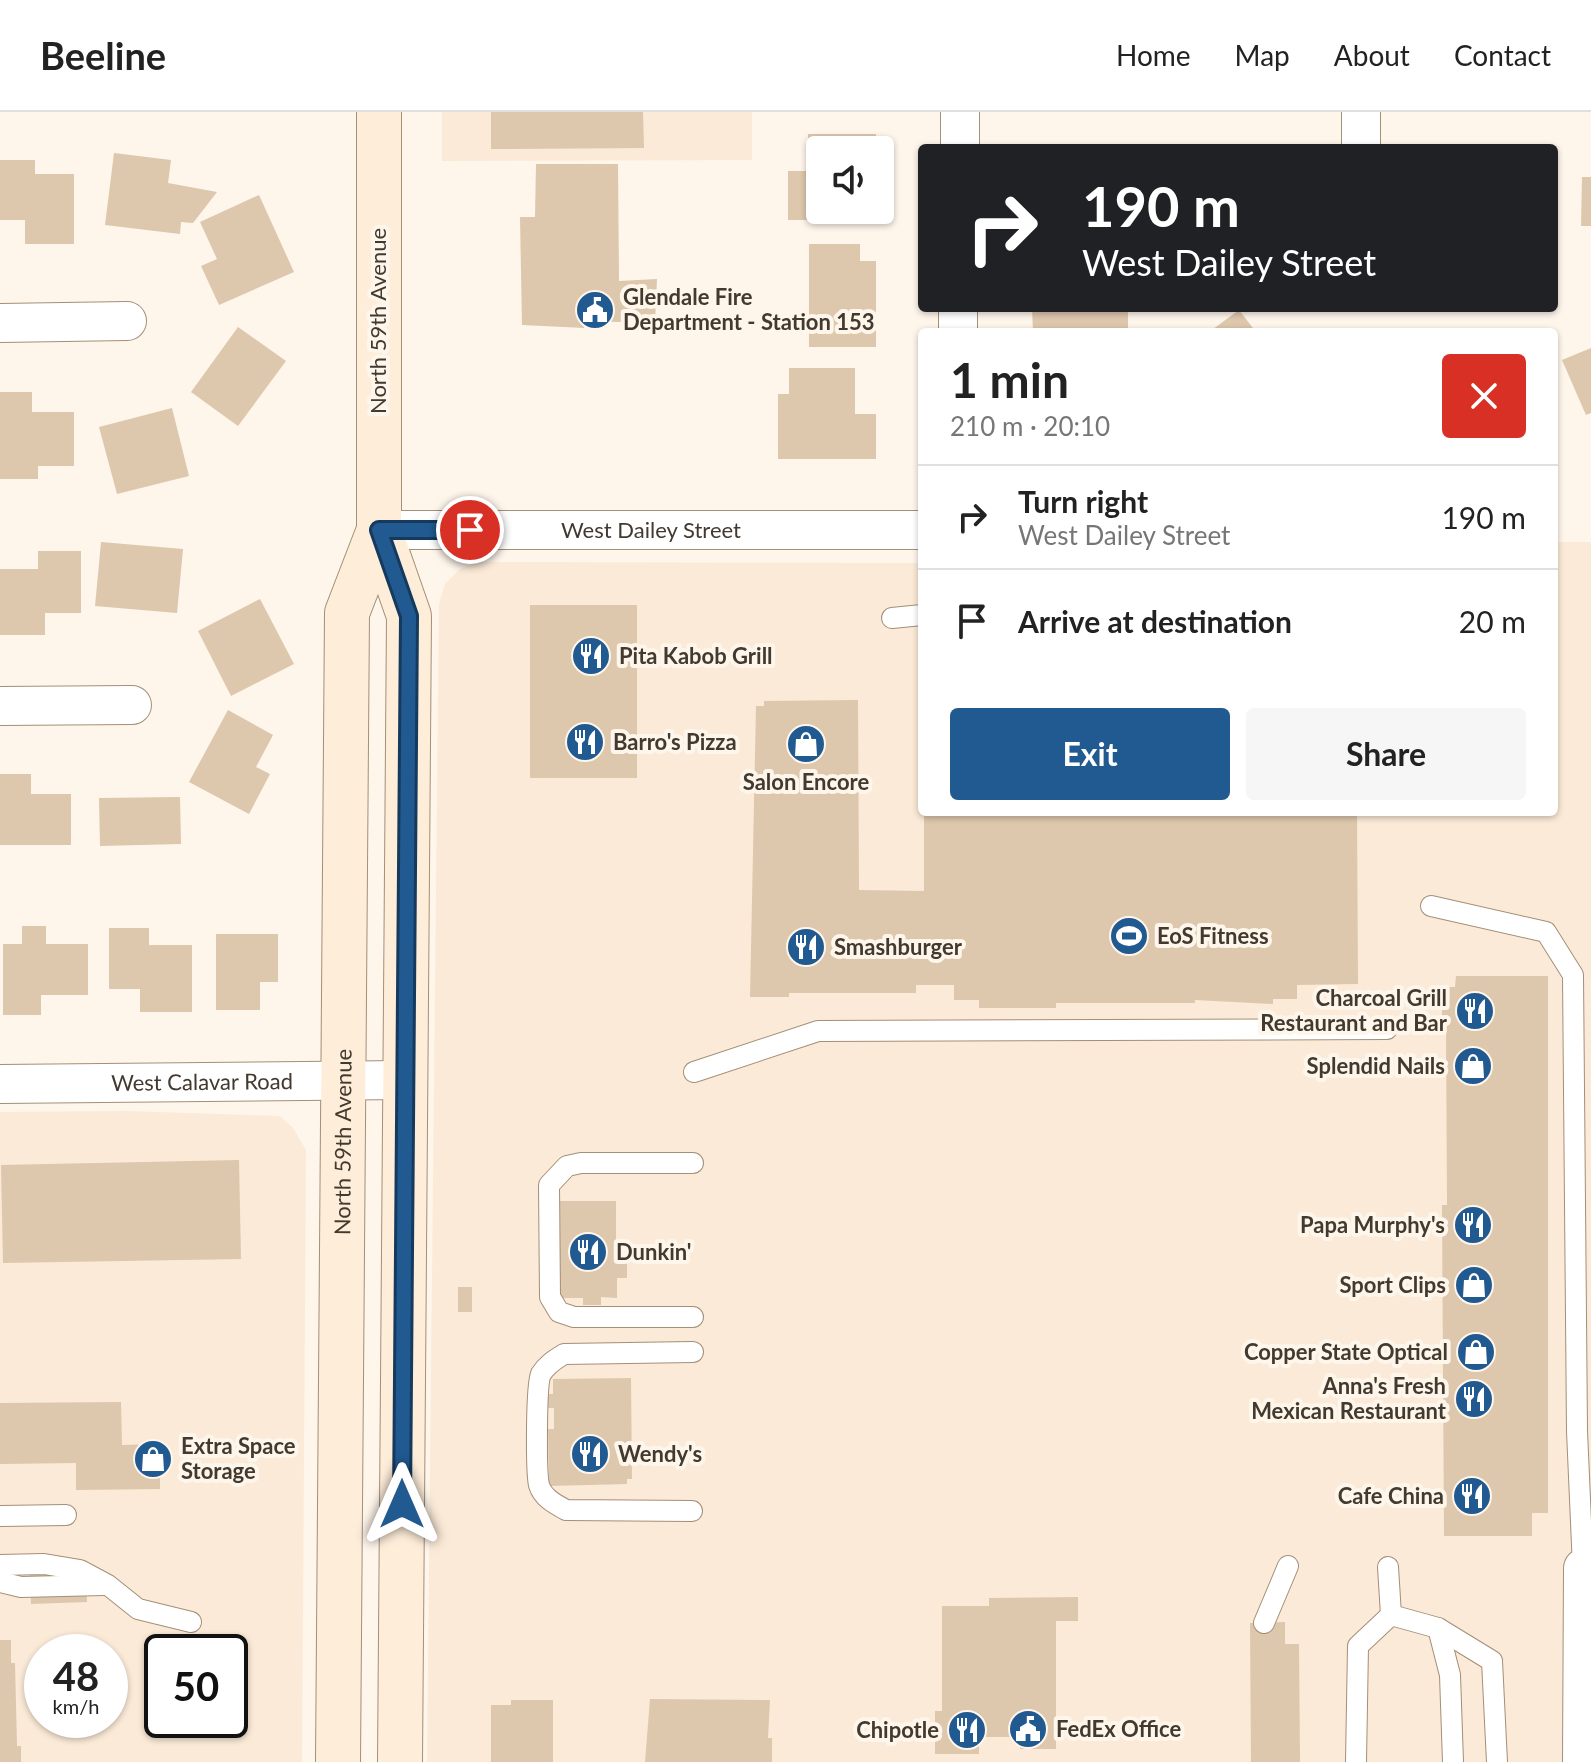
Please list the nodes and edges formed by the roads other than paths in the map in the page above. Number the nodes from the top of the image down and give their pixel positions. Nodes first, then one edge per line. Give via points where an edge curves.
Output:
1 (379, 112) edge
2 (960, 112) edge
3 (1361, 112) edge
4 (960, 144) edge
5 (1361, 144) edge
6 (127, 321) dead end
7 (0, 323) edge
8 (379, 530) junction
9 (918, 530) edge
10 (918, 615) edge
11 (892, 618) dead end
12 (132, 705) dead end
13 (0, 706) edge
14 (1431, 906) dead end
15 (1387, 1029) dead end
16 (694, 1072) dead end
17 (403, 1080) junction
18 (344, 1081) junction
19 (0, 1084) edge
20 (693, 1163) dead end
21 (693, 1317) dead end
22 (693, 1352) dead end
23 (341, 1405) junction
24 (692, 1511) dead end
25 (66, 1515) dead end
26 (0, 1516) edge
27 (402, 1561) junction
28 (0, 1565) edge
29 (1288, 1566) dead end
30 (1388, 1567) dead end
31 (1583, 1568) joint
32 (0, 1582) edge
33 (108, 1585) junction
34 (1391, 1615) junction
35 (191, 1622) dead end
36 (1264, 1623) dead end
37 (1438, 1628) junction
38 (338, 1762) edge
39 (400, 1762) edge
40 (1356, 1762) edge
41 (1453, 1762) edge
42 (1497, 1762) edge
43 (1582, 1762) edge

1 - 8 main road, North 59th Avenue
2 - 4 street
3 - 5 street
6 - 7 street
8 - 9 street, West Dailey Street
8 - 17 main road, North 59th Avenue via 409,616
8 - 18 main road, North 59th Avenue via 347,613
10 - 11 lane
12 - 13 street
14 - 31 lane via 1546,932 1573,975
15 - 16 lane via 818,1031
17 - 18 street, West Calavar Road
17 - 27 main road, North 59th Avenue
18 - 19 street, West Calavar Road
18 - 23 main road, North 59th Avenue
20 - 21 lane via 581,1163 567,1166 549,1185 550,1297 559,1312 574,1317
22 - 24 lane via 564,1354 540,1376 537,1405 539,1486 550,1501 566,1510
23 - 27 main road via 364,1457 370,1544 378,1553
23 - 38 main road, North 59th Avenue
25 - 26 lane
27 - 39 main road, North 59th Avenue
28 - 33 lane via 80,1570
29 - 36 lane
30 - 34 lane
31 - 43 street
32 - 33 lane via 21,1587
33 - 35 lane via 138,1609
34 - 37 lane
34 - 40 lane via 1358,1646
37 - 41 lane via 1450,1675
37 - 42 lane via 1492,1661

